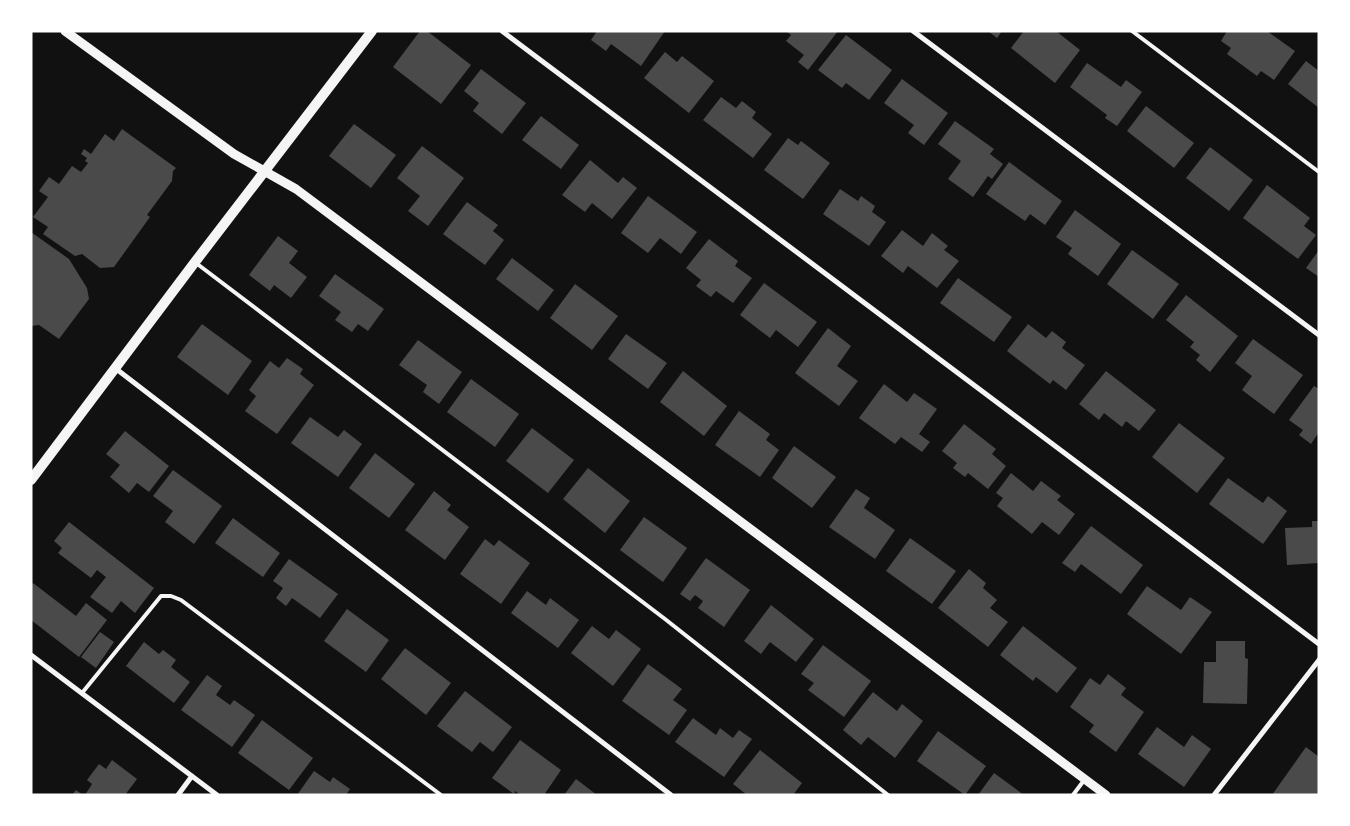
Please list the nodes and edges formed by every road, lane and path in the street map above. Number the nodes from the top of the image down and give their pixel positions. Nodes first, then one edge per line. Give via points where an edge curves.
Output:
1 (65, 31) edge
2 (372, 31) edge
3 (502, 31) edge
4 (913, 31) edge
5 (1132, 31) edge
6 (265, 171) junction
7 (1319, 172) edge
8 (195, 262) junction
9 (1319, 335) edge
10 (115, 368) junction
11 (31, 480) edge
12 (1319, 644) edge
13 (31, 655) edge
14 (1319, 660) edge
15 (82, 693) junction
16 (192, 776) junction
17 (1085, 779) junction
18 (178, 795) edge
19 (217, 795) edge
20 (442, 795) edge
21 (671, 795) edge
22 (888, 795) edge
23 (1073, 795) edge
24 (1106, 795) edge
25 (1214, 795) edge

1 - 6 street via 234,154
2 - 6 main road
3 - 12 street
4 - 9 street
5 - 7 lane
6 - 8 main road
6 - 17 street via 296,189
8 - 10 main road
8 - 22 lane via 664,619
10 - 11 main road
10 - 21 street
13 - 15 street
14 - 25 street
15 - 16 street
15 - 20 lane via 161,596 171,596
16 - 18 street
16 - 19 street
17 - 23 lane
17 - 24 street

